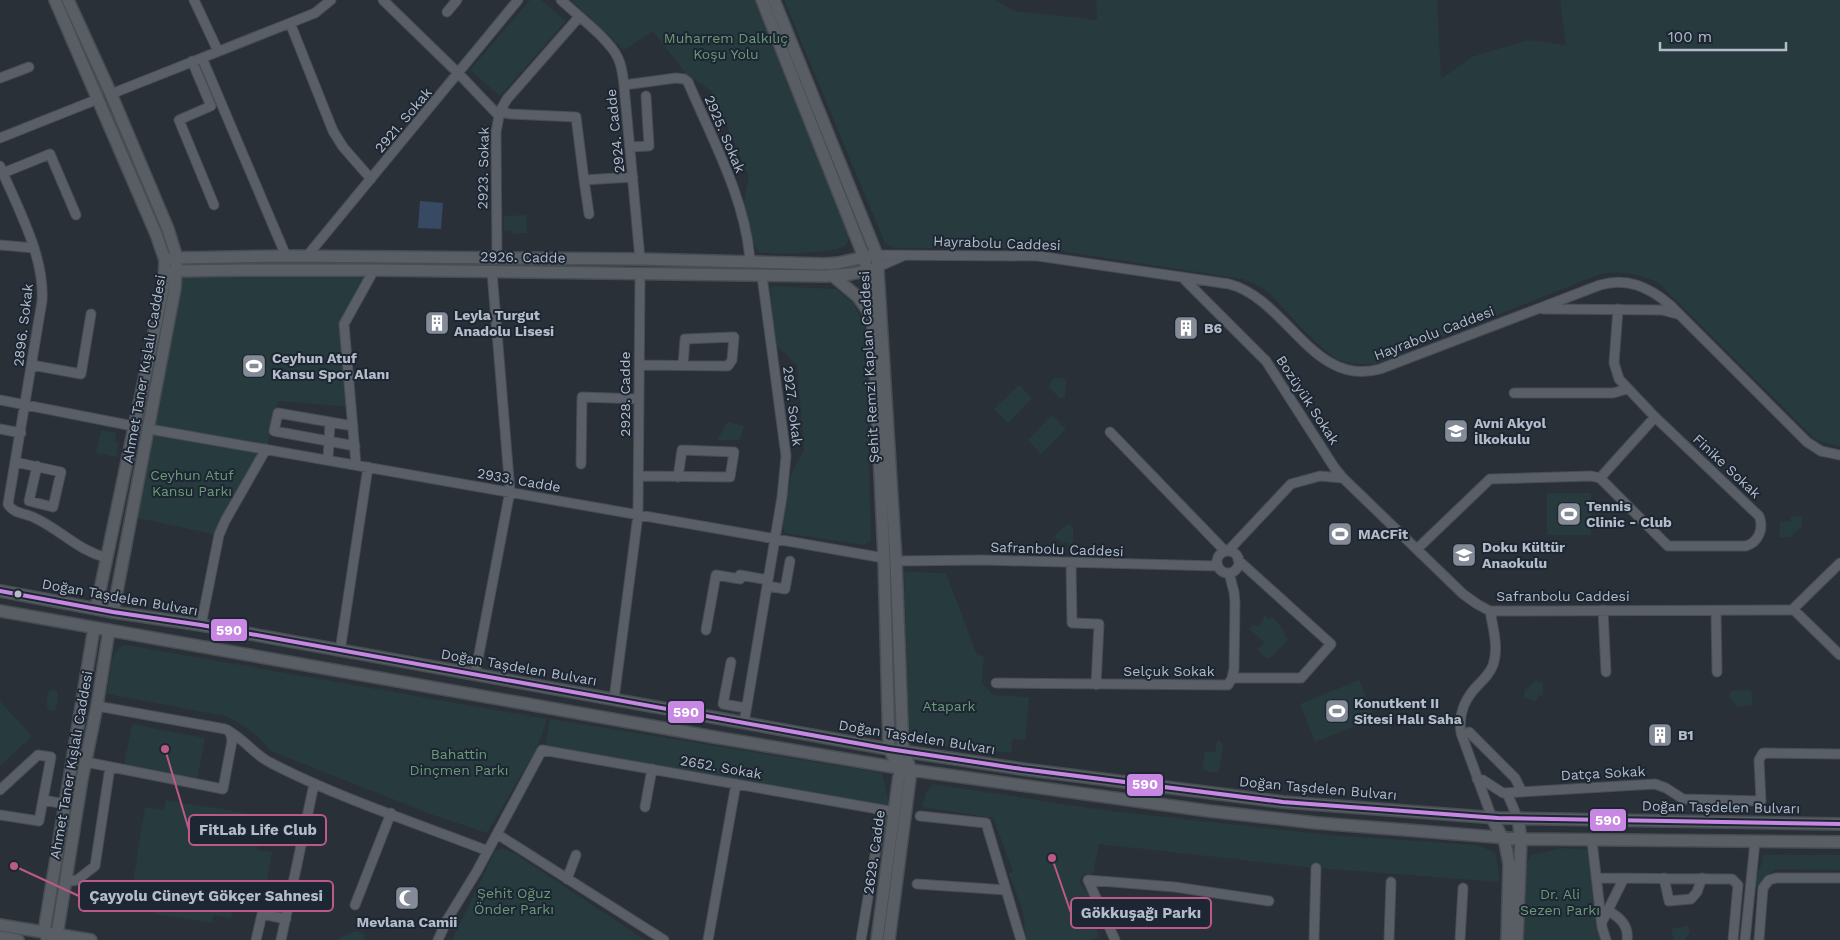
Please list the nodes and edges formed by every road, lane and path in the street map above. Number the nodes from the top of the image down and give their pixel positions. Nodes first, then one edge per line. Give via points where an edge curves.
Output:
1 (55, 0) edge
2 (68, 0) edge
3 (194, 0) edge
4 (331, 0) edge
5 (384, 0) edge
6 (457, 0) edge
7 (518, 0) edge
8 (561, 0) edge
9 (762, 0) edge
10 (774, 0) edge
11 (446, 12) dead end
12 (579, 17) junction
13 (290, 24) junction
14 (218, 51) junction
15 (202, 58) junction
16 (192, 61) junction
17 (29, 67) dead end
18 (459, 74) junction
19 (0, 78) edge
20 (624, 85) junction
21 (111, 94) junction
22 (646, 96) dead end
23 (98, 99) junction
24 (500, 113) junction
25 (0, 138) edge
26 (630, 147) junction
27 (1, 170) edge
28 (633, 177) junction
29 (371, 179) junction
30 (584, 180) junction
31 (214, 205) dead end
32 (589, 214) dead end
33 (76, 215) dead end
34 (0, 245) edge
35 (34, 248) junction
36 (908, 254) junction
37 (877, 255) junction
38 (286, 256) junction
39 (308, 256) junction
40 (864, 257) junction
41 (177, 258) junction
42 (497, 259) junction
43 (640, 259) junction
44 (165, 260) junction
45 (750, 261) junction
46 (873, 269) junction
47 (374, 270) junction
48 (171, 272) junction
49 (492, 272) junction
50 (640, 274) junction
51 (832, 275) junction
52 (762, 276) junction
53 (1182, 276) junction
54 (1618, 309) junction
55 (1536, 310) junction
56 (91, 314) dead end
57 (1681, 316) junction
58 (873, 319) junction
59 (32, 365) junction
60 (639, 365) junction
61 (683, 365) junction
62 (1627, 388) junction
63 (1514, 394) dead end
64 (639, 399) junction
65 (0, 400) edge
66 (26, 404) junction
67 (1655, 417) junction
68 (330, 422) junction
69 (133, 426) junction
70 (353, 426) junction
71 (0, 429) edge
72 (149, 429) junction
73 (20, 432) junction
74 (1110, 432) dead end
75 (329, 441) junction
76 (355, 446) junction
77 (266, 449) junction
78 (1840, 455) edge
79 (328, 460) junction
80 (15, 462) junction
81 (581, 464) dead end
82 (356, 465) junction
83 (37, 466) junction
84 (368, 468) junction
85 (639, 476) junction
86 (678, 477) junction
87 (1343, 478) junction
88 (1600, 478) junction
89 (510, 492) junction
90 (638, 515) junction
91 (775, 539) junction
92 (1417, 549) junction
93 (1227, 551) junction
94 (107, 558) junction
95 (884, 558) junction
96 (896, 560) junction
97 (1238, 560) junction
98 (790, 561) dead end
99 (1071, 563) junction
100 (1840, 563) edge
101 (1217, 566) junction
102 (1229, 573) junction
103 (767, 583) junction
104 (0, 591) edge
105 (96, 609) junction
106 (1794, 609) junction
107 (1490, 610) junction
108 (1603, 610) junction
109 (0, 611) edge
110 (1716, 611) junction
111 (113, 612) junction
112 (201, 625) junction
113 (94, 628) junction
114 (109, 630) junction
115 (706, 630) dead end
116 (340, 651) junction
117 (1840, 655) edge
118 (731, 662) dead end
119 (1606, 672) dead end
120 (1717, 672) dead end
121 (475, 675) junction
122 (1232, 678) junction
123 (996, 683) dead end
124 (1096, 685) junction
125 (614, 699) junction
126 (81, 703) junction
127 (97, 706) junction
128 (746, 708) junction
129 (744, 723) junction
130 (228, 730) junction
131 (1469, 732) dead end
132 (889, 749) junction
133 (903, 751) junction
134 (1840, 754) edge
135 (74, 760) junction
136 (86, 762) junction
137 (110, 767) junction
138 (652, 769) junction
139 (906, 769) junction
140 (1477, 779) junction
141 (314, 784) junction
142 (736, 784) junction
143 (0, 790) edge
144 (1522, 792) junction
145 (1507, 793) junction
146 (43, 800) junction
147 (65, 804) junction
148 (645, 807) dead end
149 (895, 812) junction
150 (391, 813) junction
151 (0, 814) edge
152 (920, 816) dead end
153 (881, 818) dead end
154 (1492, 818) junction
155 (1518, 818) junction
156 (1840, 824) edge
157 (497, 834) junction
158 (1503, 838) junction
159 (1521, 839) junction
160 (1592, 841) junction
161 (1754, 842) junction
162 (1840, 842) edge
163 (488, 851) junction
164 (576, 854) dead end
165 (1316, 868) dead end
166 (1596, 878) junction
167 (1624, 878) junction
168 (1664, 878) junction
169 (1702, 878) junction
170 (1840, 878) edge
171 (567, 879) junction
172 (52, 880) junction
173 (66, 882) junction
174 (1391, 882) dead end
175 (917, 884) dead end
176 (1463, 888) dead end
177 (1006, 890) junction
178 (869, 895) junction
179 (883, 897) junction
180 (1269, 901) dead end
181 (356, 905) dead end
182 (1608, 910) junction
183 (286, 919) junction
184 (1602, 923) junction
185 (0, 924) edge
186 (0, 937) edge
187 (51, 937) edge
188 (18, 940) edge
189 (91, 940) edge
190 (256, 940) edge
191 (282, 940) edge
192 (438, 940) edge
193 (664, 940) edge
194 (708, 940) edge
195 (861, 940) edge
196 (877, 940) edge
197 (889, 940) edge
198 (1021, 940) edge
199 (1115, 940) edge
200 (1314, 940) edge
201 (1388, 940) edge
202 (1460, 940) edge
203 (1507, 940) edge
204 (1517, 940) edge
205 (1606, 940) edge
206 (1627, 940) edge
207 (1733, 940) edge
208 (1745, 940) edge
209 (1759, 940) edge

1 - 23 main road, Ahmet Taner Kışlalı Caddesi
2 - 21 main road, Ahmet Taner Kışlalı Caddesi
3 - 14 street
4 - 13 street
5 - 18 street
6 - 11 street
7 - 18 street, 2921. Sokak
8 - 12 street, 2924. Cadde
9 - 40 main road, Şehit Remzi Kaplan Caddesi
10 - 37 main road, Şehit Remzi Kaplan Caddesi
12 - 20 street, 2924. Cadde via 613,49 621,66
12 - 24 street, 2923. Sokak via 505,102
13 - 14 street
13 - 29 street via 333,131
14 - 15 street
15 - 16 street
15 - 38 street
16 - 21 street
16 - 31 street via 211,106 179,120
17 - 19 street
18 - 24 street
18 - 29 street, 2921. Sokak
20 - 26 street, 2924. Cadde
20 - 45 street, 2925. Sokak via 679,78 688,82 736,196
21 - 23 main road
21 - 41 main road, Ahmet Taner Kışlalı Caddesi
22 - 26 street via 649,146
23 - 25 street
23 - 44 main road, Ahmet Taner Kışlalı Caddesi
24 - 30 street via 576,118
24 - 42 street, 2923. Sokak via 496,132
26 - 28 street, 2924. Cadde
27 - 33 street via 50,154
27 - 35 street, 2896. Sokak
28 - 30 street
28 - 43 street, 2924. Cadde
29 - 39 street, 2921. Sokak
30 - 32 street
34 - 35 street
35 - 59 street, 2896. Sokak via 43,293
36 - 37 street, Hayrabolu Caddesi
36 - 46 street, Hayrabolu Caddesi
36 - 53 street, Hayrabolu Caddesi via 1038,256
37 - 40 main road, 2926. Cadde
37 - 46 main road, Şehit Remzi Kaplan Caddesi
38 - 39 main road, 2926. Cadde
38 - 41 main road, 2926. Cadde
39 - 42 main road, 2926. Cadde
40 - 45 main road, 2926. Cadde via 831,264
40 - 46 main road, Şehit Remzi Kaplan Caddesi
41 - 44 main road, 2926. Cadde
41 - 48 main road, Ahmet Taner Kışlalı Caddesi
42 - 43 main road, 2926. Cadde
43 - 45 main road, 2926. Cadde
43 - 50 main road
44 - 48 main road, Ahmet Taner Kışlalı Caddesi
46 - 51 main road, 2926. Cadde
46 - 58 main road, Şehit Remzi Kaplan Caddesi
46 - 96 main road, Şehit Remzi Kaplan Caddesi
47 - 48 main road, 2926. Cadde
47 - 49 main road, 2926. Cadde
47 - 70 street via 344,324
48 - 69 main road, Ahmet Taner Kışlalı Caddesi
48 - 72 main road, Ahmet Taner Kışlalı Caddesi
49 - 50 main road, 2926. Cadde
49 - 89 street
50 - 52 main road, 2926. Cadde
50 - 60 street, 2928. Cadde
51 - 52 main road, 2926. Cadde
51 - 58 main road via 858,297
52 - 91 street, 2927. Sokak via 786,456
53 - 55 street, Hayrabolu Caddesi via 1246,290 1262,300 1323,357 1343,369 1357,372 1380,369
53 - 87 street, Bozüyük Sokak via 1266,361
54 - 55 street
54 - 57 street via 1662,310
54 - 62 street, Finike Sokak via 1614,366
55 - 57 street, Hayrabolu Caddesi via 1600,285 1624,282 1653,292
56 - 59 street via 81,374
57 - 78 street, Hayrabolu Caddesi via 1808,442 1821,451
58 - 95 main road, Şehit Remzi Kaplan Caddesi
59 - 66 street, 2896. Sokak
60 - 61 street
60 - 64 street, 2928. Cadde
61 - 61 street via 728,366 732,360 734,337 685,339
62 - 63 street via 1614,393
62 - 67 street, Finike Sokak
64 - 81 street via 582,398
64 - 85 street, 2928. Cadde
65 - 66 street
66 - 69 street
66 - 73 street, 2896. Sokak
67 - 88 street
67 - 88 street, Finike Sokak via 1759,516 1761,529 1754,542 1746,546 1668,546
68 - 70 street
68 - 75 street
68 - 75 street via 278,413 274,431
69 - 72 main road
69 - 94 main road, Ahmet Taner Kışlalı Caddesi
70 - 76 street
71 - 73 street
72 - 77 street, 2933. Cadde
72 - 111 main road, Ahmet Taner Kışlalı Caddesi
73 - 80 street, 2896. Sokak
74 - 93 street
75 - 76 street
75 - 79 street
76 - 82 street
77 - 79 street, 2933. Cadde
77 - 112 street via 219,535
79 - 82 street, 2933. Cadde
80 - 83 street
80 - 94 street, 2896. Sokak via 8,499 11,509 40,520 79,547
82 - 84 street, 2933. Cadde
83 - 83 street via 61,472 53,507 29,501
84 - 89 street, 2933. Cadde
84 - 116 street
85 - 86 street
85 - 90 street, 2928. Cadde
86 - 86 street via 730,477 734,452 682,450
87 - 92 street, Safranbolu Caddesi
87 - 93 street via 1320,476 1292,484
88 - 92 street via 1488,479
89 - 90 street, 2933. Cadde
89 - 121 street
90 - 91 street, 2933. Cadde
90 - 125 street, 2928. Cadde
91 - 95 street, 2933. Cadde
91 - 103 street, 2927. Sokak
92 - 107 street, Safranbolu Caddesi via 1463,594
93 - 97 street via 1235,554
93 - 101 street via 1219,555
94 - 105 main road, Ahmet Taner Kışlalı Caddesi
95 - 96 main road
95 - 132 main road, Şehit Remzi Kaplan Caddesi
96 - 99 street, Safranbolu Caddesi
96 - 133 main road, Şehit Remzi Kaplan Caddesi
97 - 102 street via 1238,567
97 - 122 street via 1331,644 1300,678
98 - 103 street via 785,589
99 - 101 street, Safranbolu Caddesi
99 - 124 street via 1072,624 1099,624
100 - 106 street
101 - 102 street, Safranbolu Caddesi via 1222,572
102 - 122 street, Selçuk Sokak via 1235,597
103 - 115 street via 740,575 740,579 716,575
103 - 128 street, 2927. Sokak
104 - 105 main road, Doğan Taşdelen Bulvarı
105 - 111 main road, Doğan Taşdelen Bulvarı
106 - 110 street, Safranbolu Caddesi
106 - 117 street
107 - 108 street, Safranbolu Caddesi
107 - 140 street via 1494,664 1467,699 1460,718 1461,733
108 - 110 street, Safranbolu Caddesi
108 - 119 street
109 - 113 main road
110 - 120 street
111 - 112 main road, Doğan Taşdelen Bulvarı
112 - 116 main road, Doğan Taşdelen Bulvarı
113 - 114 main road
113 - 126 main road, Ahmet Taner Kışlalı Caddesi
114 - 127 main road, Ahmet Taner Kışlalı Caddesi
114 - 139 main road
116 - 121 main road, Doğan Taşdelen Bulvarı
118 - 128 street via 723,704
121 - 125 main road, Doğan Taşdelen Bulvarı
122 - 124 street, Selçuk Sokak via 1228,685
123 - 124 street, Selçuk Sokak
125 - 129 main road, Doğan Taşdelen Bulvarı
126 - 127 main road
126 - 135 main road, Ahmet Taner Kışlalı Caddesi
127 - 130 street
127 - 136 main road, Ahmet Taner Kışlalı Caddesi
128 - 129 street, 2927. Sokak
129 - 132 main road, Doğan Taşdelen Bulvarı
130 - 137 street via 232,743 223,789
130 - 141 street via 266,760
131 - 144 street via 1516,778
132 - 133 main road, Doğan Taşdelen Bulvarı
132 - 139 main road
133 - 139 main road
133 - 154 main road, Doğan Taşdelen Bulvarı via 1283,802
134 - 144 street, Datça Sokak via 1763,754 1759,760 1761,801 1683,799 1655,784
135 - 136 main road
135 - 147 main road, Ahmet Taner Kışlalı Caddesi
136 - 137 street
136 - 173 main road, Ahmet Taner Kışlalı Caddesi
137 - 173 street via 95,866 76,880
138 - 142 street, 2652. Sokak
138 - 148 street
138 - 157 street, 2652. Sokak via 542,750
139 - 149 main road, 2629. Cadde
139 - 158 main road via 1280,819
139 - 197 main road, 2629. Cadde
140 - 145 street
140 - 154 street
141 - 150 street
141 - 183 street
142 - 149 street, 2652. Sokak
142 - 194 street
143 - 146 street via 38,755 51,757
144 - 145 street, Datça Sokak
145 - 155 street
146 - 147 street
146 - 151 street via 39,821
147 - 172 main road, Ahmet Taner Kışlalı Caddesi
149 - 179 main road, 2629. Cadde
150 - 163 street
150 - 181 street
152 - 177 street via 986,823
153 - 178 street
154 - 155 main road, Doğan Taşdelen Bulvarı
154 - 158 main road
155 - 156 main road, Doğan Taşdelen Bulvarı
155 - 159 main road
157 - 163 street
157 - 171 street
158 - 159 main road
158 - 203 main road via 1510,871
159 - 160 main road
159 - 204 main road
160 - 161 main road
160 - 166 street
161 - 162 main road
161 - 208 street
163 - 192 street
164 - 171 street
165 - 200 street
166 - 167 street
166 - 184 street
167 - 168 street
167 - 182 street
168 - 169 street
168 - 169 street via 1669,901 1691,899
169 - 207 street via 1730,878 1738,885
170 - 209 street via 1769,880 1763,888
171 - 193 street
172 - 173 main road
172 - 187 main road, Ahmet Taner Kışlalı Caddesi
173 - 187 main road, Ahmet Taner Kışlalı Caddesi
174 - 201 street
175 - 177 street
176 - 202 street
177 - 198 street
178 - 179 street
178 - 195 street
179 - 196 main road, 2629. Cadde
180 - 199 street via 1175,887 1088,880
182 - 184 street
182 - 206 street via 1622,922
183 - 190 street via 262,914
183 - 191 street
184 - 205 street
185 - 187 main road
186 - 188 main road
187 - 189 main road

